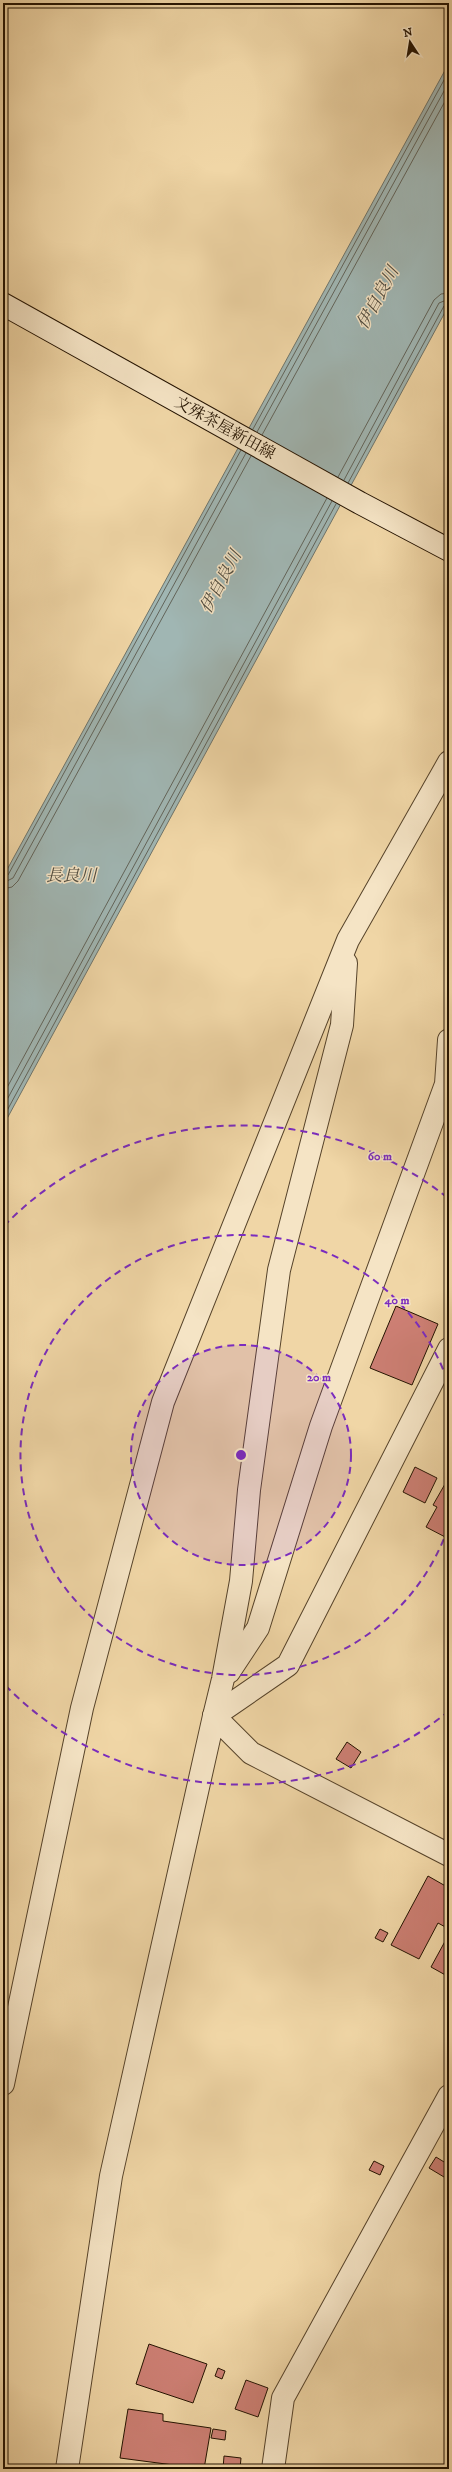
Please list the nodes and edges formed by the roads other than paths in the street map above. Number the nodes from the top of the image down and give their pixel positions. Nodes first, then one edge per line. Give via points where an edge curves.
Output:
1 (3, 304) edge
2 (449, 550) edge
3 (449, 762) edge
4 (348, 940) junction
5 (449, 1040) edge
6 (449, 1349) edge
7 (223, 1679) junction
8 (214, 1716) junction
9 (449, 1855) edge
10 (3, 2084) edge
11 (449, 2096) edge
12 (67, 2469) edge
13 (273, 2469) edge

1 - 2 street, 文殊茶屋新田線
3 - 4 street
4 - 7 street via 342,1025 279,1270 250,1490 241,1581
4 - 10 street via 163,1402 82,1708
5 - 7 street via 446,1084 321,1426 258,1628
6 - 8 street via 288,1665
7 - 8 street
8 - 9 street via 251,1753
8 - 12 street via 111,2176
11 - 13 street via 283,2398

